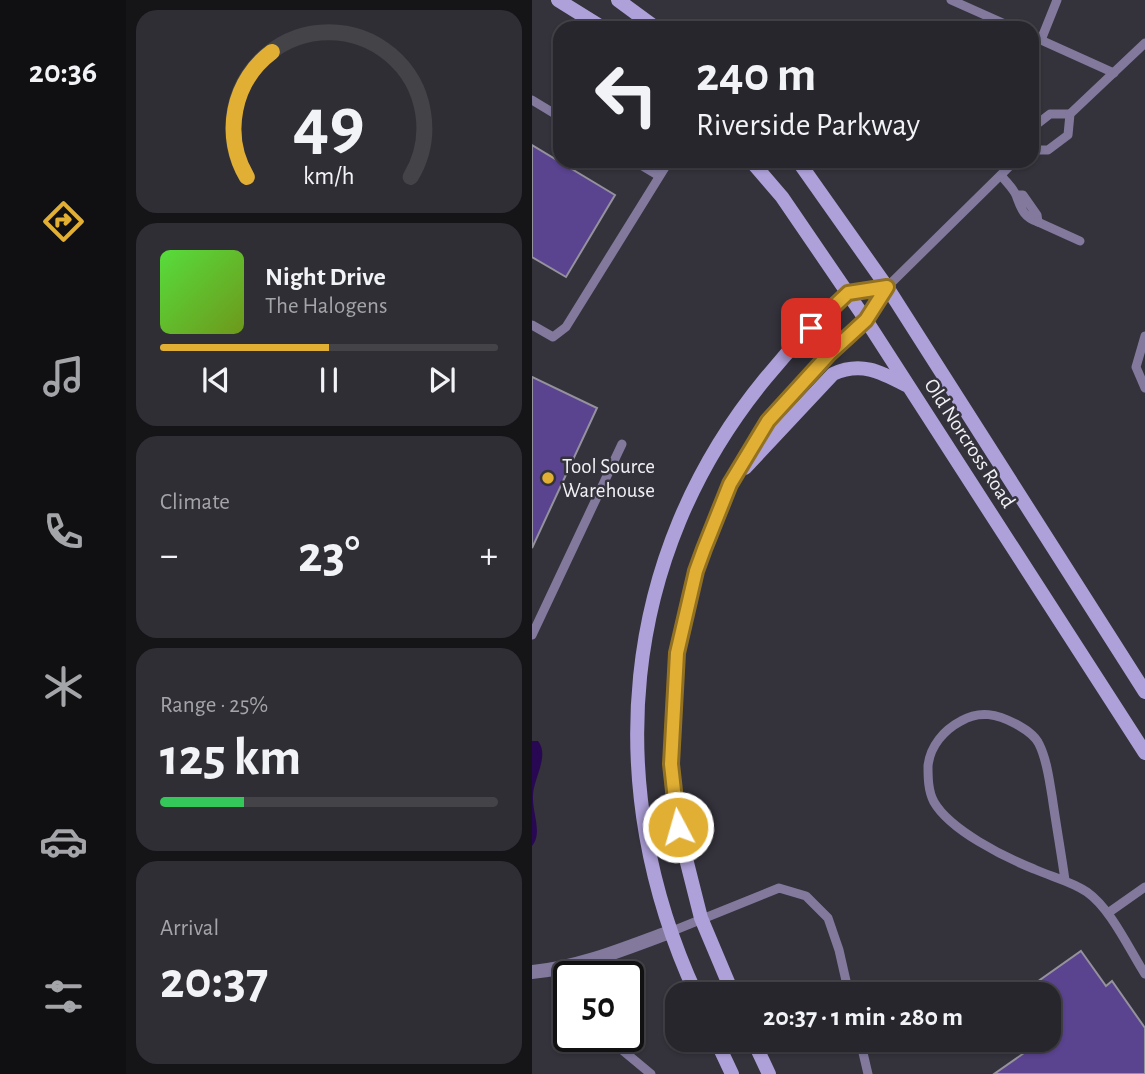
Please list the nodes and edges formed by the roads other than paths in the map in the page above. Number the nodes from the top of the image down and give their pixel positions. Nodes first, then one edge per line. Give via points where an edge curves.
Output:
1 (558, 0) edge
2 (618, 0) edge
3 (951, 0) edge
4 (1057, 0) edge
5 (592, 21) edge
6 (646, 21) edge
7 (998, 21) edge
8 (1039, 34) edge
9 (1039, 39) edge
10 (1145, 43) edge
11 (1114, 73) junction
12 (532, 100) edge
13 (553, 113) edge
14 (1070, 114) junction
15 (1039, 123) edge
16 (1039, 150) edge
17 (646, 168) edge
18 (664, 168) edge
19 (757, 168) edge
20 (803, 168) edge
21 (1008, 168) edge
22 (1001, 175) junction
23 (659, 176) junction
24 (1080, 241) dead end
25 (887, 287) junction
26 (848, 293) junction
27 (866, 320) junction
28 (532, 325) edge
29 (1145, 336) edge
30 (908, 385) junction
31 (1145, 388) edge
32 (622, 444) dead end
33 (730, 484) junction
34 (532, 635) edge
35 (1145, 692) edge
36 (1145, 753) edge
37 (1065, 880) junction
38 (1145, 887) edge
39 (1108, 914) junction
40 (701, 918) junction
41 (670, 932) junction
42 (603, 961) edge
43 (553, 970) edge
44 (532, 972) edge
45 (1145, 974) edge
46 (690, 982) edge
47 (728, 982) edge
48 (846, 982) edge
49 (625, 1052) edge
50 (722, 1052) edge
51 (759, 1052) edge
52 (863, 1052) edge
53 (651, 1074) edge
54 (732, 1074) edge
55 (769, 1074) edge
56 (868, 1074) edge

1 - 5 main road
2 - 6 main road
3 - 7 lane
4 - 8 lane
9 - 11 lane
10 - 11 lane
11 - 14 lane
12 - 13 lane
14 - 15 lane via 1050,114
14 - 16 lane via 1068,135 1048,150
17 - 23 lane
18 - 23 lane
19 - 26 main road, Old Norcross Road
20 - 25 main road, Old Norcross Road
21 - 22 lane
22 - 24 lane via 1028,218
22 - 25 lane
23 - 28 lane via 566,327 553,337
25 - 26 main road
25 - 27 main road
25 - 35 main road, Old Norcross Road
26 - 27 main road, Old Norcross Road
26 - 41 main road via 773,369 731,423 676,529 650,611 639,683 636,746 643,827
27 - 30 main road, Old Norcross Road
27 - 33 main road via 768,421
29 - 31 lane via 1136,367
30 - 33 main road via 859,366 833,374
30 - 36 main road, Old Norcross Road
32 - 34 lane
33 - 40 main road via 696,571 677,653 671,764 678,827
37 - 37 lane via 1039,743 1027,730 985,713 952,726 929,755 933,801 972,838
37 - 39 lane via 1089,893
38 - 39 lane
39 - 45 lane
40 - 41 lane
40 - 47 main road
40 - 48 lane via 779,888 806,896 828,918
41 - 42 street
41 - 46 main road
43 - 44 street
49 - 53 lane
50 - 54 main road
51 - 55 main road
52 - 56 lane

